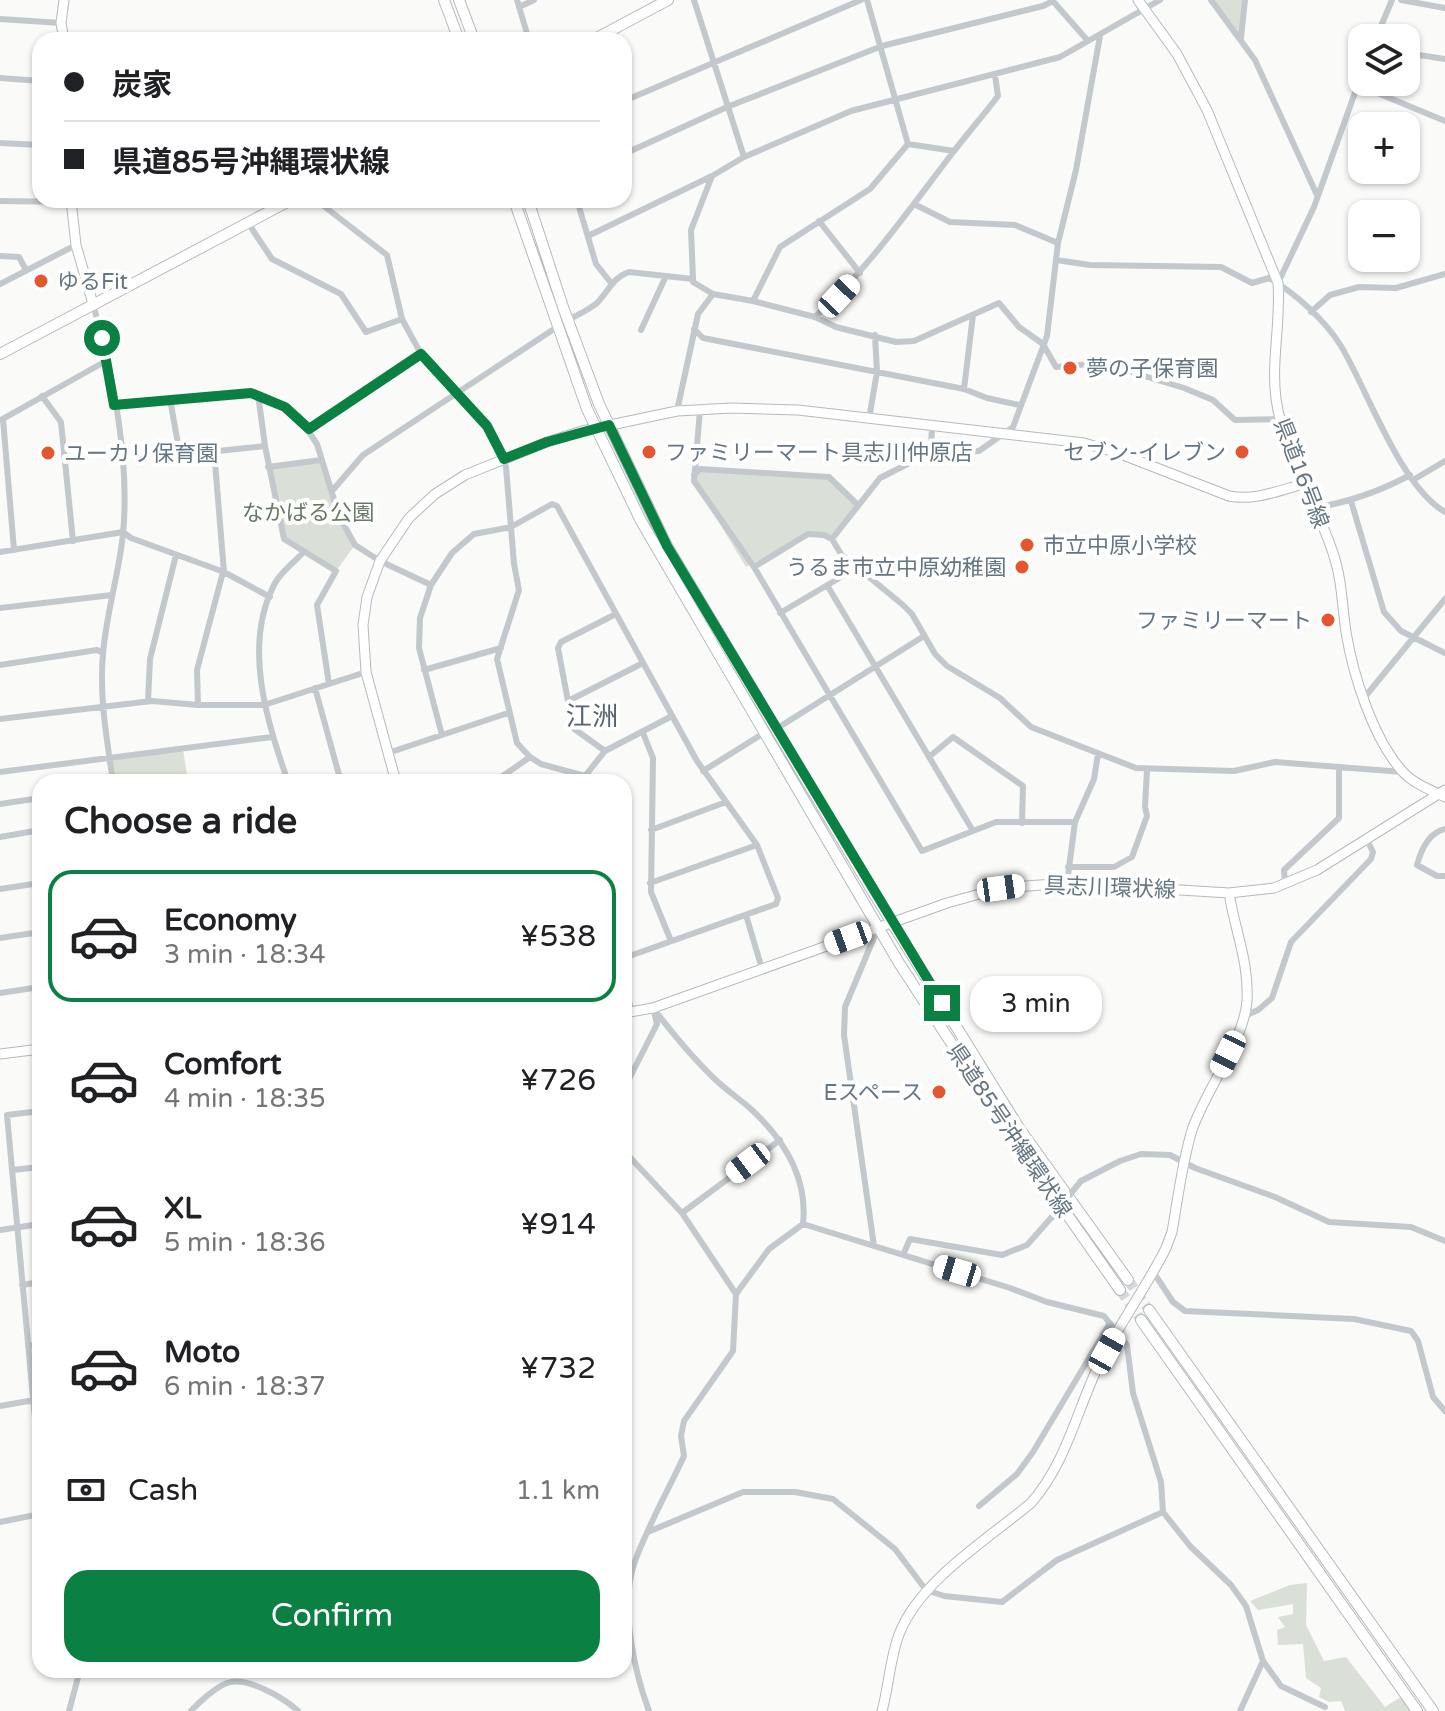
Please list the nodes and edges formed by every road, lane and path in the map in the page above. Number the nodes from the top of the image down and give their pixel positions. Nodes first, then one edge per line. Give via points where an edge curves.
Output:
1 (64, 0) edge
2 (444, 0) edge
3 (459, 0) edge
4 (534, 0) edge
5 (668, 0) edge
6 (694, 0) edge
7 (864, 0) edge
8 (1138, 0) edge
9 (1160, 0) edge
10 (1211, 0) edge
11 (1245, 0) edge
12 (1392, 0) edge
13 (1401, 0) edge
14 (1053, 1) edge
15 (518, 4) edge
16 (1445, 8) edge
17 (1145, 9) junction
18 (0, 19) edge
19 (61, 23) junction
20 (1382, 24) edge
21 (63, 32) edge
22 (456, 32) edge
23 (471, 32) edge
24 (527, 32) edge
25 (608, 32) edge
26 (1100, 36) junction
27 (1241, 38) junction
28 (1088, 41) junction
29 (882, 46) junction
30 (1420, 55) edge
31 (1445, 59) edge
32 (713, 62) junction
33 (995, 75) junction
34 (0, 78) edge
35 (32, 80) edge
36 (1354, 96) edge
37 (1385, 96) edge
38 (632, 97) edge
39 (895, 101) junction
40 (727, 107) junction
41 (1445, 121) edge
42 (0, 143) edge
43 (908, 144) junction
44 (32, 145) edge
45 (632, 150) edge
46 (954, 151) junction
47 (744, 157) junction
48 (712, 176) junction
49 (1317, 195) junction
50 (0, 201) edge
51 (32, 201) edge
52 (914, 204) junction
53 (72, 208) edge
54 (276, 208) edge
55 (326, 208) edge
56 (517, 208) edge
57 (531, 208) edge
58 (579, 208) edge
59 (819, 221) junction
60 (247, 223) junction
61 (588, 236) junction
62 (1058, 243) junction
63 (76, 245) junction
64 (0, 256) edge
65 (1056, 260) junction
66 (26, 270) junction
67 (860, 273) junction
68 (1445, 274) edge
69 (666, 276) junction
70 (693, 279) junction
71 (611, 283) junction
72 (1278, 283) junction
73 (0, 284) edge
74 (713, 294) junction
75 (753, 301) junction
76 (93, 304) junction
77 (1311, 312) junction
78 (973, 315) junction
79 (815, 317) junction
80 (402, 319) junction
81 (568, 320) junction
82 (557, 327) junction
83 (694, 329) junction
84 (641, 330) dead end
85 (875, 335) junction
86 (1043, 344) junction
87 (0, 354) edge
88 (421, 354) junction
89 (106, 361) junction
90 (877, 372) junction
91 (964, 389) junction
92 (454, 392) junction
93 (258, 394) junction
94 (42, 396) junction
95 (170, 399) junction
96 (114, 405) junction
97 (1019, 405) junction
98 (700, 410) junction
99 (677, 411) junction
100 (869, 419) junction
101 (1280, 419) junction
102 (2, 420) edge
103 (609, 425) junction
104 (932, 426) junction
105 (595, 428) junction
106 (309, 429) junction
107 (1002, 433) junction
108 (265, 446) junction
109 (214, 450) junction
110 (931, 452) junction
111 (504, 459) junction
112 (321, 460) junction
113 (1445, 461) edge
114 (268, 467) junction
115 (694, 475) junction
116 (1412, 478) junction
117 (1303, 484) junction
118 (332, 491) junction
119 (1351, 501) junction
120 (858, 505) junction
121 (1314, 508) junction
122 (1445, 512) edge
123 (511, 527) junction
124 (123, 532) junction
125 (832, 539) junction
126 (73, 541) junction
127 (14, 550) junction
128 (0, 552) edge
129 (304, 552) junction
130 (176, 555) junction
131 (380, 561) junction
132 (754, 567) junction
133 (858, 567) junction
134 (224, 572) junction
135 (431, 585) junction
136 (827, 585) junction
137 (112, 595) junction
138 (270, 597) junction
139 (1445, 599) edge
140 (0, 608) edge
141 (780, 613) junction
142 (616, 614) junction
143 (924, 636) junction
144 (1414, 637) junction
145 (501, 648) junction
146 (103, 653) junction
147 (1445, 653) edge
148 (643, 663) junction
149 (0, 665) edge
150 (875, 666) junction
151 (424, 670) junction
152 (366, 672) junction
153 (329, 684) junction
154 (315, 688) junction
155 (830, 695) junction
156 (1364, 698) junction
157 (148, 701) junction
158 (568, 701) junction
159 (102, 705) junction
160 (198, 705) junction
161 (264, 705) junction
162 (508, 713) junction
163 (672, 716) junction
164 (0, 719) edge
165 (776, 729) junction
166 (643, 733) junction
167 (764, 733) junction
168 (442, 735) junction
169 (272, 737) junction
170 (605, 751) junction
171 (388, 753) junction
172 (1098, 754) junction
173 (530, 757) junction
174 (929, 757) junction
175 (110, 759) junction
176 (1339, 768) junction
177 (1147, 770) junction
178 (703, 771) junction
179 (0, 772) edge
180 (1404, 772) junction
181 (112, 774) edge
182 (285, 774) edge
183 (339, 774) edge
184 (394, 774) edge
185 (506, 774) edge
186 (578, 774) edge
187 (587, 774) edge
188 (1443, 794) edge
189 (32, 799) edge
190 (726, 802) junction
191 (0, 804) edge
192 (1075, 822) junction
193 (1022, 823) junction
194 (1445, 829) edge
195 (651, 830) junction
196 (32, 831) edge
197 (973, 831) junction
198 (0, 837) edge
199 (1367, 840) junction
200 (757, 845) junction
201 (1068, 867) junction
202 (1445, 876) edge
203 (650, 883) junction
204 (1067, 883) junction
205 (32, 884) edge
206 (1285, 884) junction
207 (0, 889) edge
208 (1229, 893) junction
209 (746, 915) junction
210 (893, 923) junction
211 (878, 928) junction
212 (32, 933) edge
213 (0, 938) edge
214 (671, 941) junction
215 (632, 955) edge
216 (762, 969) junction
217 (32, 988) edge
218 (0, 993) edge
219 (653, 1008) junction
220 (632, 1011) edge
221 (1244, 1016) junction
222 (32, 1050) edge
223 (0, 1054) edge
224 (632, 1072) edge
225 (32, 1112) edge
226 (4, 1116) edge
227 (780, 1140) junction
228 (632, 1160) edge
229 (1184, 1162) junction
230 (32, 1168) edge
231 (12, 1170) junction
232 (682, 1213) junction
233 (803, 1224) junction
234 (32, 1225) edge
235 (16, 1227) junction
236 (0, 1230) edge
237 (1445, 1241) edge
238 (874, 1246) junction
239 (903, 1255) junction
240 (1154, 1273) junction
241 (1128, 1280) tunnel mouth
242 (32, 1283) edge
243 (22, 1285) junction
244 (1120, 1290) tunnel mouth
245 (736, 1294) junction
246 (1149, 1310) tunnel mouth
247 (1141, 1320) tunnel mouth
248 (1110, 1323) junction
249 (1118, 1332) junction
250 (32, 1345) edge
251 (28, 1346) junction
252 (32, 1373) edge
253 (32, 1401) edge
254 (0, 1406) edge
255 (1445, 1411) edge
256 (979, 1506) dead end
257 (1163, 1512) junction
258 (32, 1516) edge
259 (0, 1522) edge
260 (648, 1532) junction
261 (632, 1580) edge
262 (926, 1590) junction
263 (632, 1646) edge
264 (1263, 1661) junction
265 (78, 1678) edge
266 (1325, 1707) dead end
267 (69, 1711) edge
268 (191, 1711) edge
269 (298, 1711) edge
270 (649, 1711) edge
271 (882, 1711) edge
272 (1240, 1711) edge
273 (1417, 1711) edge
274 (1433, 1711) edge

1 - 19 street
2 - 22 main road
3 - 23 main road
4 - 15 street
5 - 25 main road
6 - 32 street
7 - 29 street
7 - 32 street
8 - 17 street, 県道16号線
9 - 17 street
10 - 27 street
11 - 27 street
12 - 20 street
13 - 16 street
14 - 28 street
14 - 29 street
15 - 24 street
17 - 26 street
17 - 72 street, 県道16号線 via 1199,92
18 - 19 street
19 - 21 street
26 - 28 street
26 - 62 street
27 - 49 street
28 - 33 street via 1060,57
29 - 39 street
29 - 40 street
30 - 31 street
32 - 38 street
32 - 40 street
33 - 39 street
33 - 46 street via 998,96
34 - 35 street
36 - 49 street
37 - 41 street
39 - 43 street
39 - 47 street via 851,111
40 - 45 street
40 - 47 street
42 - 44 street
43 - 46 street
43 - 59 street via 870,189
46 - 52 street
47 - 48 street
48 - 61 street
48 - 70 street via 691,230
49 - 72 street
50 - 51 street
52 - 62 street via 950,222 1015,225
52 - 67 street
53 - 63 street
54 - 60 main road
55 - 80 street via 387,255
56 - 82 main road, 県道85号沖縄環状線
57 - 81 main road, 県道85号沖縄環状線
58 - 61 street
59 - 67 street
59 - 75 street via 780,247
60 - 76 main road
60 - 80 street via 272,259 341,294 366,332
61 - 71 street via 596,264
62 - 65 street
63 - 66 street
63 - 76 street
64 - 66 street via 19,257
65 - 72 street via 1221,267 1252,283 1269,278
65 - 86 street
66 - 73 street
67 - 79 street
68 - 77 street via 1396,288 1359,287 1330,295
69 - 70 street
69 - 71 street via 629,272
69 - 84 street
70 - 74 street
71 - 81 street via 595,305
72 - 77 street
72 - 101 street, 県道16号線 via 1275,381
74 - 75 street
74 - 83 street
75 - 79 street
76 - 87 main road
76 - 89 street
77 - 116 street via 1339,343
78 - 85 street via 914,341
78 - 86 street via 999,303
78 - 91 street
79 - 85 street
80 - 88 street
81 - 103 main road, 県道85号沖縄環状線
82 - 92 street
82 - 105 main road, 県道85号沖縄環状線
83 - 90 street via 703,338
83 - 99 street
85 - 90 street
86 - 97 street
86 - 101 street via 1056,367 1101,363 1213,400 1235,420
88 - 92 street
88 - 106 street
89 - 94 street
89 - 96 street
90 - 91 street
90 - 100 street
91 - 97 street
92 - 111 street via 487,426
92 - 118 street via 363,455
93 - 95 street
93 - 106 street via 285,407
93 - 108 street
94 - 102 street
94 - 126 street via 61,422
95 - 96 street
95 - 109 street via 180,455
96 - 124 street via 124,466
97 - 107 street via 1013,427
98 - 99 street
98 - 100 street via 762,408
98 - 115 street
99 - 103 street
100 - 104 street
101 - 117 street, 県道16号線
102 - 127 street
103 - 105 street
103 - 165 main road, 県道85号沖縄環状線 via 667,546
104 - 107 street
104 - 110 street
105 - 111 street
105 - 167 main road, 県道85号沖縄環状線 via 641,521
106 - 112 street
107 - 110 street via 979,451
107 - 117 street via 1100,447 1229,496 1249,498
108 - 109 street
108 - 114 street
109 - 134 street
110 - 120 street via 880,478
111 - 123 street
111 - 131 street via 450,484 421,505
112 - 114 street
112 - 118 street
113 - 116 street
114 - 129 street via 284,539
115 - 120 street via 700,469 829,477
115 - 132 street
116 - 119 street
116 - 122 street
117 - 121 street, 県道16号線
118 - 131 street via 355,545
119 - 121 street
119 - 144 street via 1384,612
120 - 125 street
121 - 156 street, 県道16号線 via 1340,578 1349,647
123 - 135 street via 474,534 452,553
123 - 142 street via 557,506
123 - 145 street via 519,590
124 - 126 street
124 - 130 street
124 - 137 street
125 - 132 street via 808,534
125 - 133 street
126 - 127 street
127 - 128 street
129 - 138 street via 275,582
129 - 153 street via 336,571 317,605
130 - 134 street
130 - 157 street via 150,659
131 - 135 street
131 - 152 street via 364,612
132 - 141 street
133 - 136 street
133 - 143 street via 912,614
134 - 138 street
134 - 160 street via 197,670
135 - 151 street via 419,633
136 - 141 street
136 - 150 street
137 - 140 street
137 - 146 street
138 - 161 street via 258,660
139 - 144 street
141 - 155 street
142 - 148 street
142 - 158 street via 561,642
143 - 150 street
143 - 172 street via 947,666 1000,698 1031,727
144 - 147 street
144 - 156 street
145 - 151 street
145 - 162 street via 497,659
146 - 149 street
146 - 159 street
148 - 158 street
148 - 163 street
150 - 155 street
150 - 174 street
151 - 168 street
152 - 153 street
152 - 171 street
153 - 154 street
154 - 161 street
154 - 183 street
155 - 165 street
155 - 197 street via 922,851
156 - 180 street, 県道16号線
157 - 159 street
157 - 160 street
158 - 170 street via 573,728
159 - 164 street
159 - 175 street
160 - 161 street
161 - 169 street
162 - 168 street
162 - 173 street via 517,743
163 - 166 street
163 - 178 street
165 - 210 main road, 県道85号沖縄環状線
166 - 170 street
166 - 195 street via 653,758
167 - 178 street
167 - 211 main road, 県道85号沖縄環状線
168 - 171 street
169 - 175 street
169 - 182 street
170 - 187 street
171 - 184 street
172 - 177 street
172 - 192 street via 1094,779
173 - 185 street
173 - 186 street
174 - 193 street via 953,737 977,753 1023,786
174 - 197 street
175 - 179 street
175 - 181 street
176 - 177 street via 1275,762 1234,771
176 - 180 street
176 - 206 street via 1339,818 1284,870
177 - 201 street via 1147,816 1132,857 1114,867
178 - 190 street
180 - 188 street, 県道16号線
188 - 199 street, 具志川環状線
189 - 191 street
190 - 195 street
190 - 200 street
192 - 193 street
192 - 201 street
193 - 197 street via 996,822
194 - 202 street via 1421,849 1417,865
195 - 203 street
196 - 198 street
199 - 206 street, 具志川環状線
199 - 221 street via 1371,859 1291,942 1272,998
200 - 203 street
200 - 209 street via 778,898 776,904
201 - 204 street
203 - 214 street
204 - 208 street, 具志川環状線
204 - 210 street, 具志川環状線 via 1001,888
205 - 207 street
206 - 208 street, 具志川環状線
208 - 221 street via 1245,957
209 - 214 street
209 - 216 street
210 - 211 street, 具志川環状線
210 - 241 main road, 県道85号沖縄環状線 via 1019,1128
211 - 216 street, 具志川環状線
211 - 238 street via 845,1007 844,1035
211 - 244 main road, 県道85号沖縄環状線 via 1010,1133
212 - 213 street
214 - 215 street
216 - 219 street, 具志川環状線
217 - 218 street
219 - 220 street, 具志川環状線
219 - 224 street via 657,1024
219 - 227 street via 719,1083
221 - 229 street via 1193,1129
222 - 223 street
225 - 226 street
226 - 231 street
227 - 232 street
227 - 233 street via 799,1180
228 - 232 street
229 - 237 street via 1329,1222 1411,1227
229 - 239 street, bridge via 1170,1155 1141,1154 1120,1161 1081,1181 1027,1245 1002,1255 910,1239
229 - 240 street via 1172,1232
230 - 231 street
231 - 235 street
232 - 245 street
233 - 238 street
233 - 245 street via 769,1249
234 - 235 street
235 - 236 street
235 - 243 street
238 - 239 street
239 - 248 street via 1104,1316
240 - 249 street
240 - 255 street via 1185,1311 1354,1319 1411,1331 1433,1397
242 - 243 street
243 - 251 street
245 - 260 street via 733,1351 684,1421 684,1456
246 - 274 main road
247 - 273 main road
248 - 249 street
248 - 256 street via 1033,1452 1017,1474
249 - 257 street via 1127,1345 1133,1393 1161,1482
249 - 262 street via 1043,1488
250 - 251 street
251 - 252 street
253 - 254 street
257 - 262 street via 1057,1560 1002,1602
257 - 264 street via 1246,1606
258 - 259 street
260 - 261 street
260 - 262 street via 743,1492 795,1492 833,1499 895,1549
262 - 271 street via 898,1636
263 - 270 street
264 - 266 street via 1281,1686
264 - 272 street
265 - 267 street
268 - 269 street via 227,1683 242,1682 284,1697

